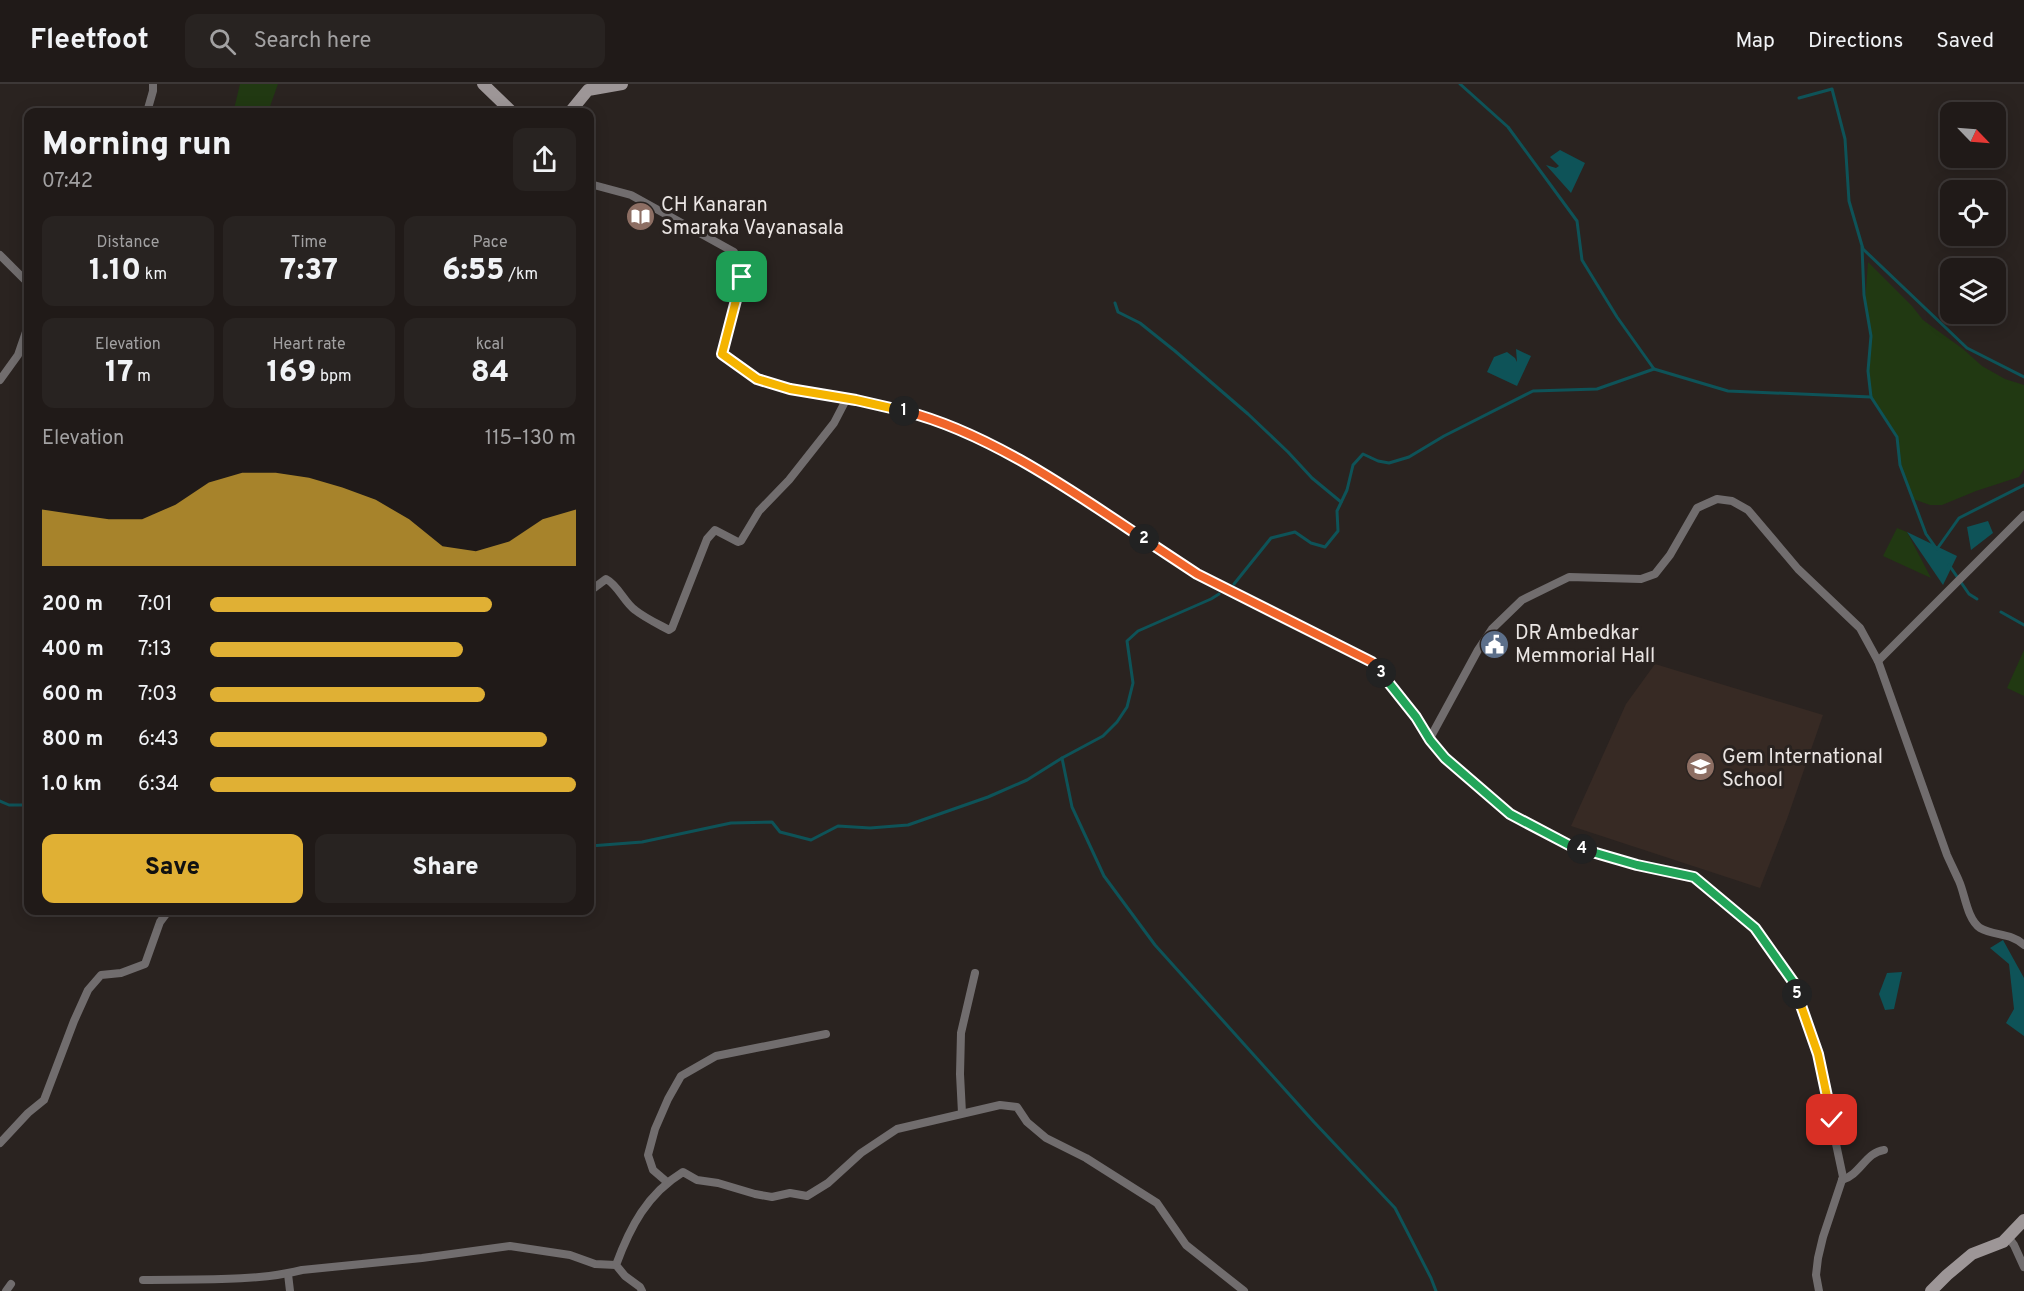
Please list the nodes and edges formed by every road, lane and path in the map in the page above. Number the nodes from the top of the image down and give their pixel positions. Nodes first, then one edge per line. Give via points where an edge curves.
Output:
1 (153, 84) edge
2 (483, 84) edge
3 (621, 84) edge
4 (148, 108) edge
5 (508, 108) edge
6 (573, 108) edge
7 (594, 185) edge
8 (0, 255) edge
9 (24, 279) edge
10 (24, 338) edge
11 (0, 380) edge
12 (847, 398) junction
13 (2024, 515) edge
14 (594, 588) edge
15 (1878, 661) junction
16 (1430, 740) junction
17 (166, 915) edge
18 (2024, 945) edge
19 (975, 973) dead end
20 (826, 1034) dead end
21 (962, 1113) junction
22 (0, 1143) edge
23 (1884, 1150) dead end
24 (1842, 1180) junction
25 (667, 1182) junction
26 (2024, 1220) edge
27 (2007, 1237) junction
28 (616, 1265) junction
29 (2024, 1267) edge
30 (288, 1274) junction
31 (143, 1280) dead end
32 (290, 1291) edge
33 (642, 1291) edge
34 (1244, 1291) edge
35 (1819, 1291) edge
36 (1931, 1291) edge

1 - 4 street
2 - 5 main road
3 - 6 main road via 588,90
7 - 12 street via 631,195 734,252 742,277 722,354 757,379
8 - 9 street
10 - 11 street via 18,355
12 - 14 street via 834,423 759,511 741,542 715,530 707,538 672,628 669,630 635,611 613,582 606,579
12 - 16 street via 920,415 993,445 1197,574 1372,662
13 - 15 street
15 - 16 street via 1860,628 1798,569 1748,510 1732,501 1717,499 1697,508 1670,555 1654,574 1641,579 1569,577 1522,600 1492,629 1478,650
15 - 18 street via 1973,920 1989,932 2009,936
16 - 24 street via 1445,758 1510,814 1569,845 1694,877 1755,928 1794,983 1818,1054
17 - 22 street via 145,963 121,974 101,975 88,990 44,1100
19 - 21 street via 961,1034
20 - 25 street via 716,1056 681,1076 655,1129 648,1155 653,1170
21 - 25 street via 897,1128 807,1196 755,1194 698,1180 683,1172
21 - 34 street via 1000,1104 1017,1107 1046,1138 1157,1203 1186,1245
23 - 24 street via 1872,1155 1857,1173
24 - 35 street via 1818,1258
25 - 28 street via 627,1236
26 - 27 main road
27 - 29 street
27 - 36 main road via 1972,1254
28 - 30 street via 510,1246
28 - 33 street
30 - 31 street
30 - 32 street

